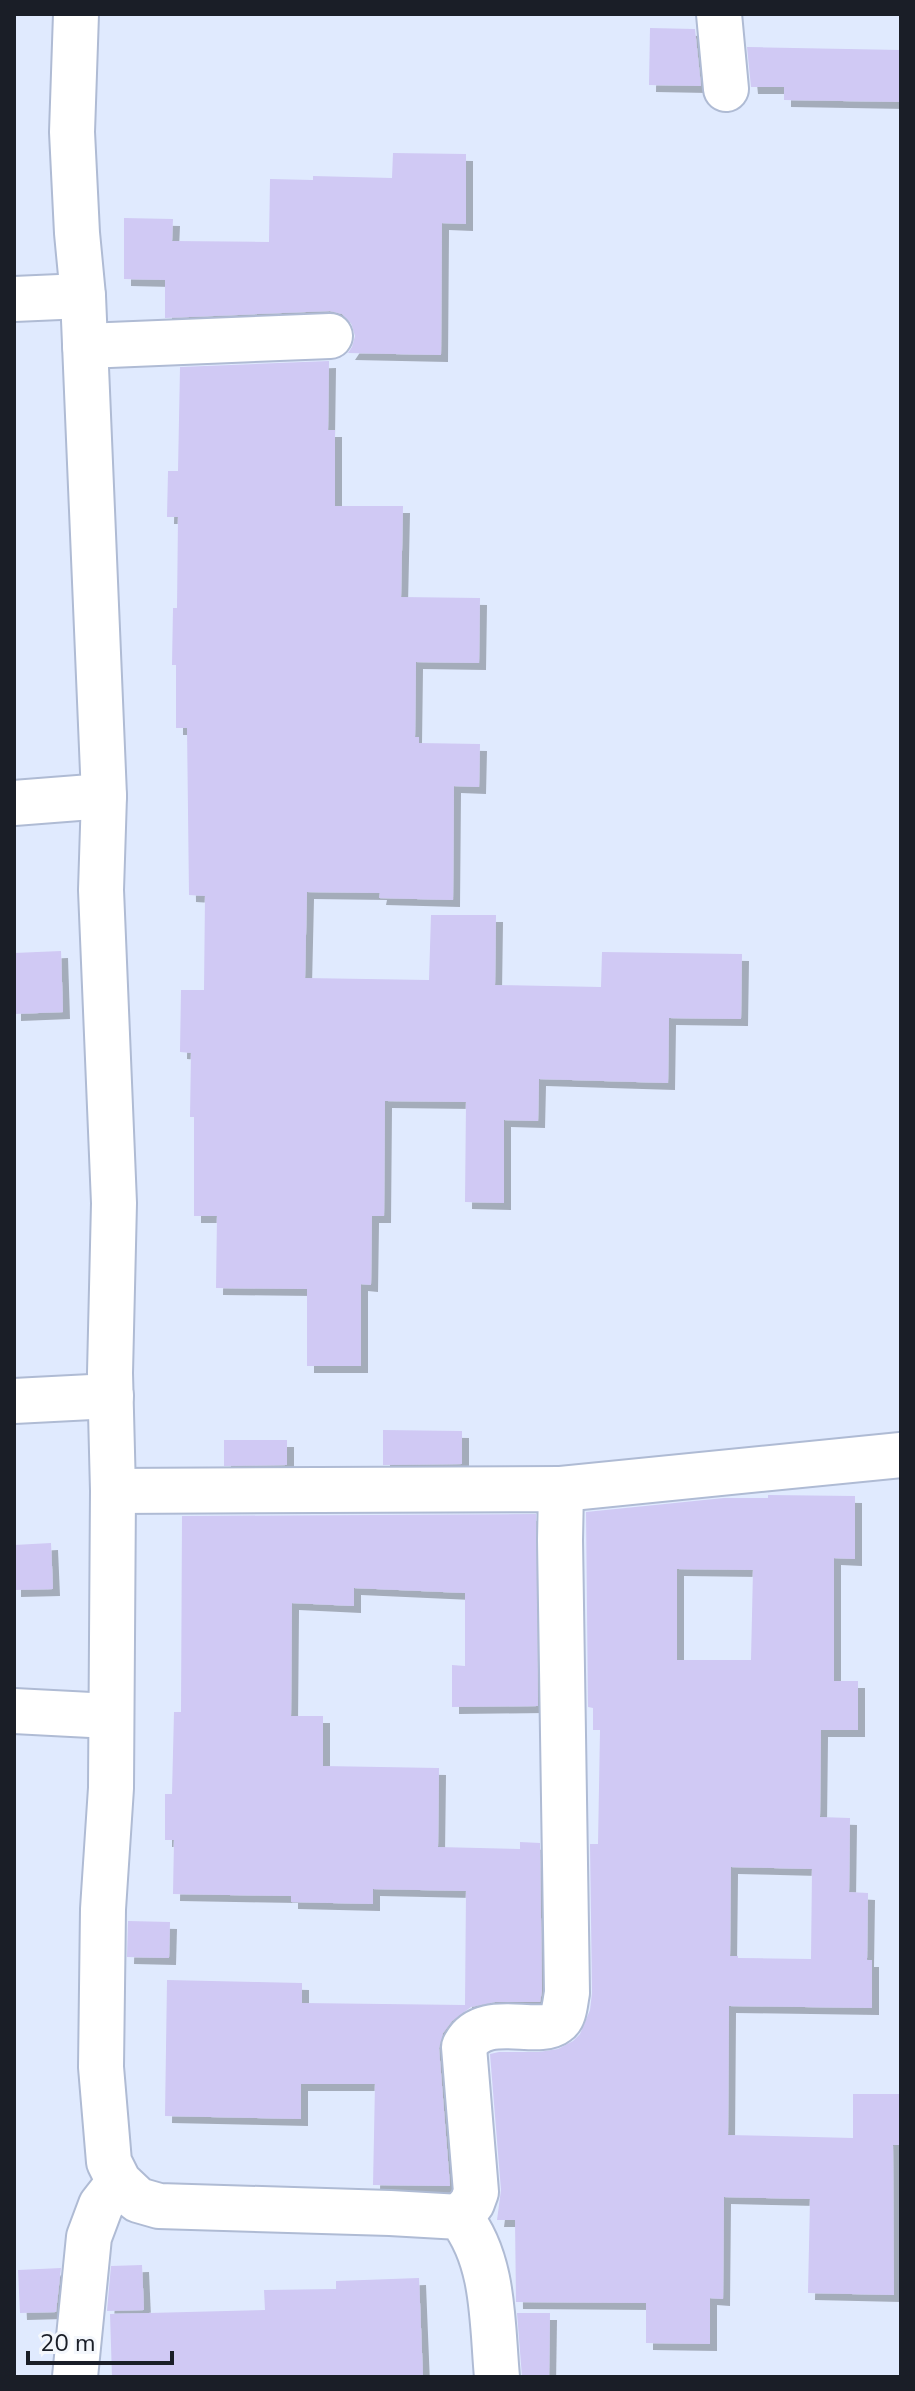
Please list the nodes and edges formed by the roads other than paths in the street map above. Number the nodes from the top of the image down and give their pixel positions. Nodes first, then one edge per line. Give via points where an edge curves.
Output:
1 (76, 14) edge
2 (719, 14) edge
3 (726, 89) dead end
4 (83, 296) junction
5 (14, 299) edge
6 (330, 336) dead end
7 (85, 346) junction
8 (104, 796) junction
9 (14, 803) edge
10 (111, 1396) junction
11 (14, 1401) edge
12 (901, 1455) edge
13 (561, 1489) junction
14 (113, 1491) junction
15 (14, 1711) edge
16 (110, 1716) junction
17 (119, 2182) junction
18 (460, 2217) junction
19 (75, 2377) edge
20 (497, 2377) edge

1 - 4 street via 72,132
2 - 3 street
4 - 5 street
4 - 7 street
6 - 7 street
7 - 8 street
8 - 9 street
8 - 10 street via 101,890 114,1203
10 - 11 street
10 - 14 street
12 - 13 street
13 - 14 street
13 - 18 street via 567,1993 556,2024 474,2032 464,2047 476,2192
14 - 16 street
15 - 16 street
16 - 17 street via 101,2067 106,2145
17 - 18 street via 138,2200 159,2206
17 - 19 street via 101,2205 89,2237
18 - 20 street via 478,2247 490,2293

